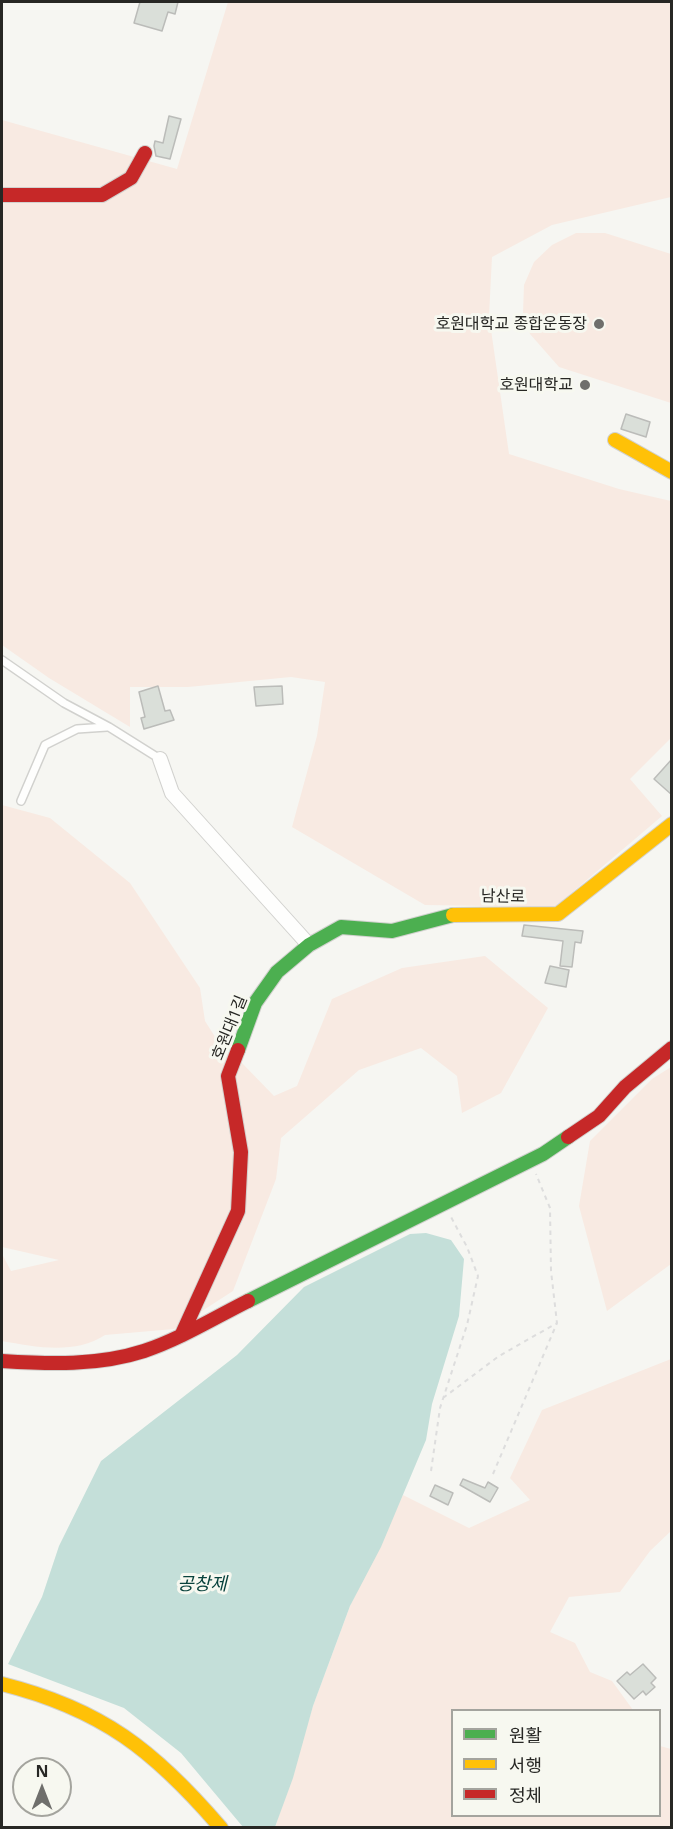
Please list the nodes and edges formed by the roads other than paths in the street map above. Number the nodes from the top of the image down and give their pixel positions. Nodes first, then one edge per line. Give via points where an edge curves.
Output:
1 (145, 153) dead end
2 (2, 195) edge
3 (615, 440) dead end
4 (672, 472) edge
5 (2, 660) edge
6 (109, 727) junction
7 (160, 759) joint
8 (21, 801) dead end
9 (672, 824) edge
10 (309, 945) junction
11 (672, 1048) edge
12 (182, 1334) junction
13 (2, 1361) edge
14 (2, 1683) edge
15 (221, 1827) edge

1 - 2 street via 131,178 102,195
3 - 4 street
5 - 6 lane via 64,703
6 - 7 lane
6 - 8 lane via 77,729 45,745
7 - 10 street via 172,793
9 - 10 street, 남산로 via 558,915 460,913 392,931 341,927
10 - 12 street, 호원대1길 via 277,972 255,1003 228,1076 241,1152 238,1211
11 - 12 street via 574,1136
12 - 13 street via 140,1352 95,1361 56,1365
14 - 15 street via 100,1717 149,1750

